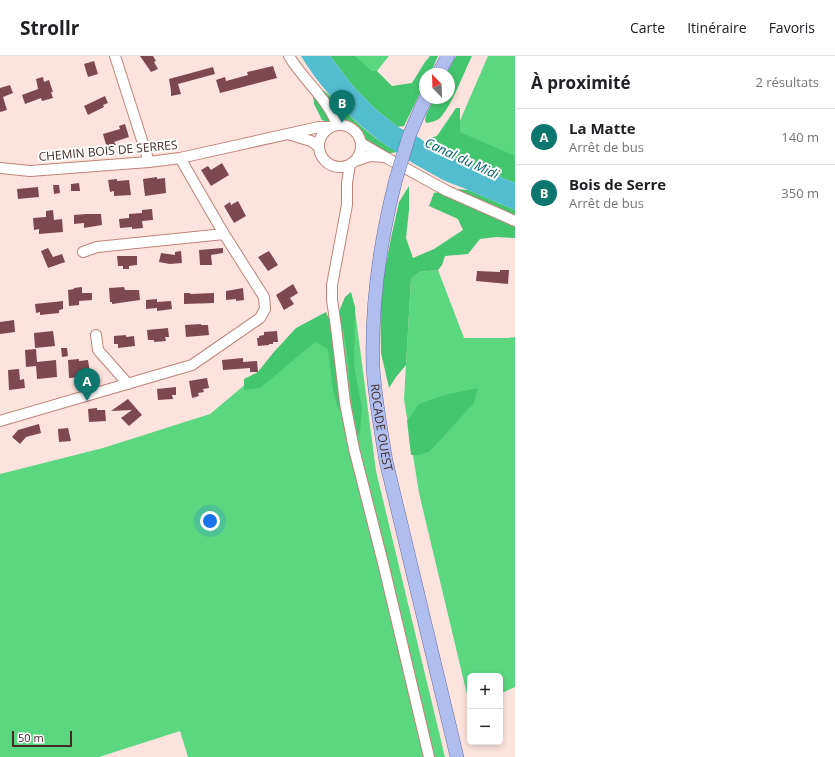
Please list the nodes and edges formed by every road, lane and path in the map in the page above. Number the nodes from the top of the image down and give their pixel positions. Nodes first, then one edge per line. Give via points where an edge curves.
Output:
1 (115, 56) edge
2 (289, 56) edge
3 (448, 56) edge
4 (441, 68) edge
5 (424, 104) edge
6 (334, 126) junction
7 (288, 134) junction
8 (361, 143) junction
9 (319, 147) junction
10 (385, 157) junction
11 (180, 158) junction
12 (149, 162) junction
13 (352, 163) junction
14 (333, 166) junction
15 (0, 168) edge
16 (347, 183) junction
17 (515, 221) edge
18 (224, 234) junction
19 (83, 252) dead end
20 (96, 335) dead end
21 (128, 384) junction
22 (0, 421) edge
23 (429, 757) edge
24 (457, 757) edge

1 - 12 street
2 - 6 street via 330,109
3 - 4 main road
5 - 24 main road, ROCADE OUEST, bridge via 409,136 387,216 374,304 373,368 386,461
6 - 7 street, CHEMIN BOIS DE SERRES
6 - 8 street via 343,125 355,131
6 - 9 street via 322,135
7 - 9 street, CHEMIN BOIS DE SERRES via 311,141
7 - 11 street, CHEMIN BOIS DE SERRES
8 - 10 street
8 - 13 street via 361,149
9 - 14 street via 323,158
10 - 13 street via 370,156
10 - 17 street via 447,192
11 - 12 street, CHEMIN BOIS DE SERRES
11 - 18 street
12 - 15 street, CHEMIN BOIS DE SERRES via 30,171
13 - 14 street
13 - 16 street
14 - 16 street
16 - 23 street via 347,205 332,285 345,403 354,450
18 - 19 street via 97,247
18 - 21 street via 264,297 265,309 260,318 192,365
20 - 21 street via 98,350
21 - 22 street

